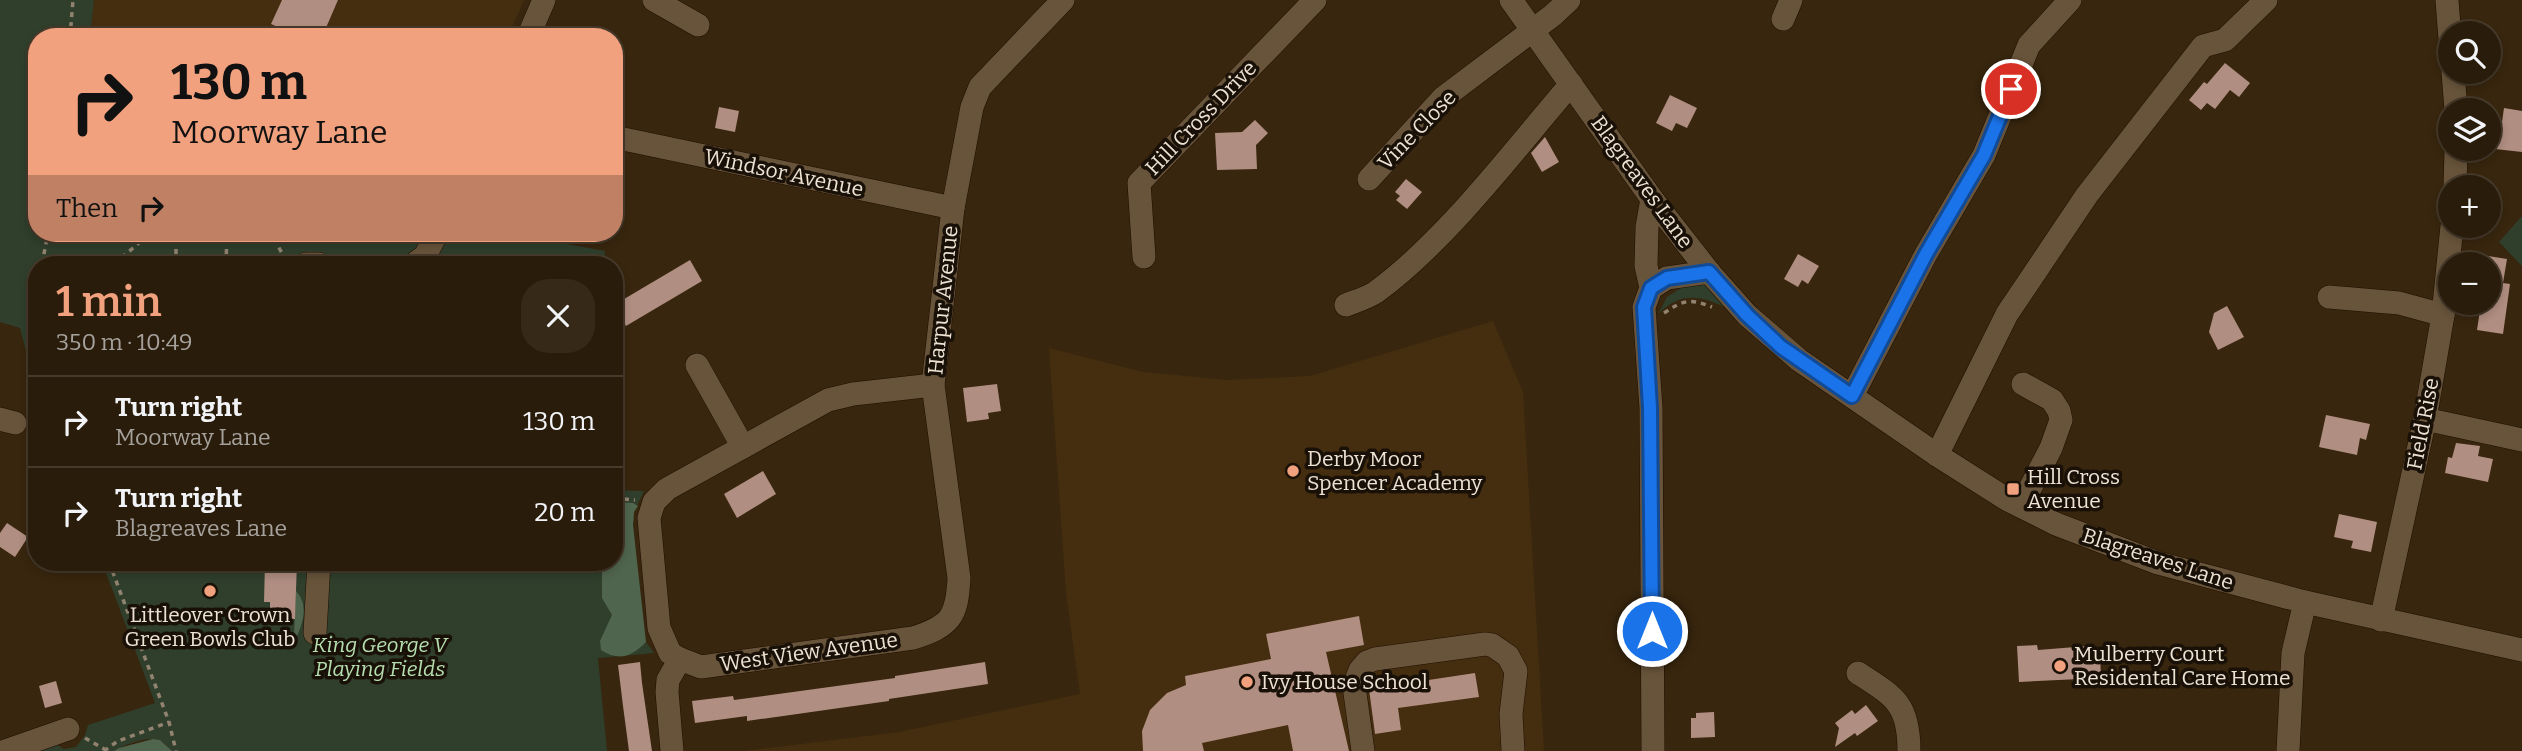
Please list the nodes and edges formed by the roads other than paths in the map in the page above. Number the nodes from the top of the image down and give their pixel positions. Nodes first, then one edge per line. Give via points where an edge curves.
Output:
1 (544, 0) edge
2 (654, 0) edge
3 (1063, 0) edge
4 (1315, 0) edge
5 (1511, 0) edge
6 (1569, 0) edge
7 (2070, 0) edge
8 (2266, 0) edge
9 (2447, 0) edge
10 (2449, 21) edge
11 (698, 24) dead end
12 (532, 28) edge
13 (1533, 31) junction
14 (1571, 84) junction
15 (623, 139) edge
16 (1369, 179) dead end
17 (1652, 199) junction
18 (953, 208) junction
19 (1144, 257) dead end
20 (1709, 272) junction
21 (1651, 288) junction
22 (2329, 297) dead end
23 (1346, 305) dead end
24 (2438, 314) edge
25 (2443, 315) edge
26 (697, 365) dead end
27 (933, 384) junction
28 (2023, 384) dead end
29 (1852, 396) junction
30 (2425, 419) junction
31 (2522, 440) edge
32 (743, 447) junction
33 (1937, 454) junction
34 (2021, 506) junction
35 (318, 571) edge
36 (2305, 602) junction
37 (2381, 620) junction
38 (939, 629) joint
39 (315, 633) dead end
40 (2522, 650) edge
41 (680, 659) junction
42 (1858, 672) dead end
43 (68, 729) dead end
44 (5, 751) edge
45 (672, 751) edge
46 (1363, 751) edge
47 (1513, 751) edge
48 (1653, 751) edge
49 (1909, 751) edge
50 (2288, 751) edge

1 - 12 street
2 - 11 street
3 - 18 street, Harpur Avenue via 980,87
4 - 19 street, Hill Cross Drive via 1139,183
5 - 13 street, Blagreaves Lane
6 - 13 street, Vine Close
7 - 29 street via 2029,45 1984,155
8 - 33 street via 2225,40 2203,46 2087,195 2007,314
9 - 10 street
13 - 14 street, Blagreaves Lane
13 - 16 street, Vine Close via 1443,98
14 - 17 street, Blagreaves Lane
14 - 23 street via 1422,252 1374,293
15 - 18 street, Windsor Avenue
17 - 20 street, Blagreaves Lane
17 - 21 street via 1646,266
18 - 27 street, Harpur Avenue
20 - 21 street via 1667,278
20 - 29 street, Blagreaves Lane via 1781,347
21 - 48 street via 1644,307 1651,433
22 - 24 street via 2399,303
25 - 30 street, Field Rise
26 - 32 street
27 - 32 street via 828,400
27 - 38 street, Harpur Avenue via 959,578 958,599
28 - 34 street via 2052,400 2061,420
29 - 33 street, Blagreaves Lane
30 - 31 street
30 - 37 street, Field Rise
32 - 41 street via 667,489 654,502 649,518 659,628 670,653
33 - 34 street, Blagreaves Lane
34 - 36 street, Blagreaves Lane via 2158,563
35 - 39 street
36 - 37 street, Blagreaves Lane
36 - 50 street via 2293,653
37 - 40 street, Blagreaves Lane
38 - 41 street, West View Avenue via 913,638 701,667
41 - 45 street via 668,680
42 - 49 street via 1903,710
43 - 44 street
46 - 47 street via 1354,686 1367,662 1485,644 1502,650 1516,671

